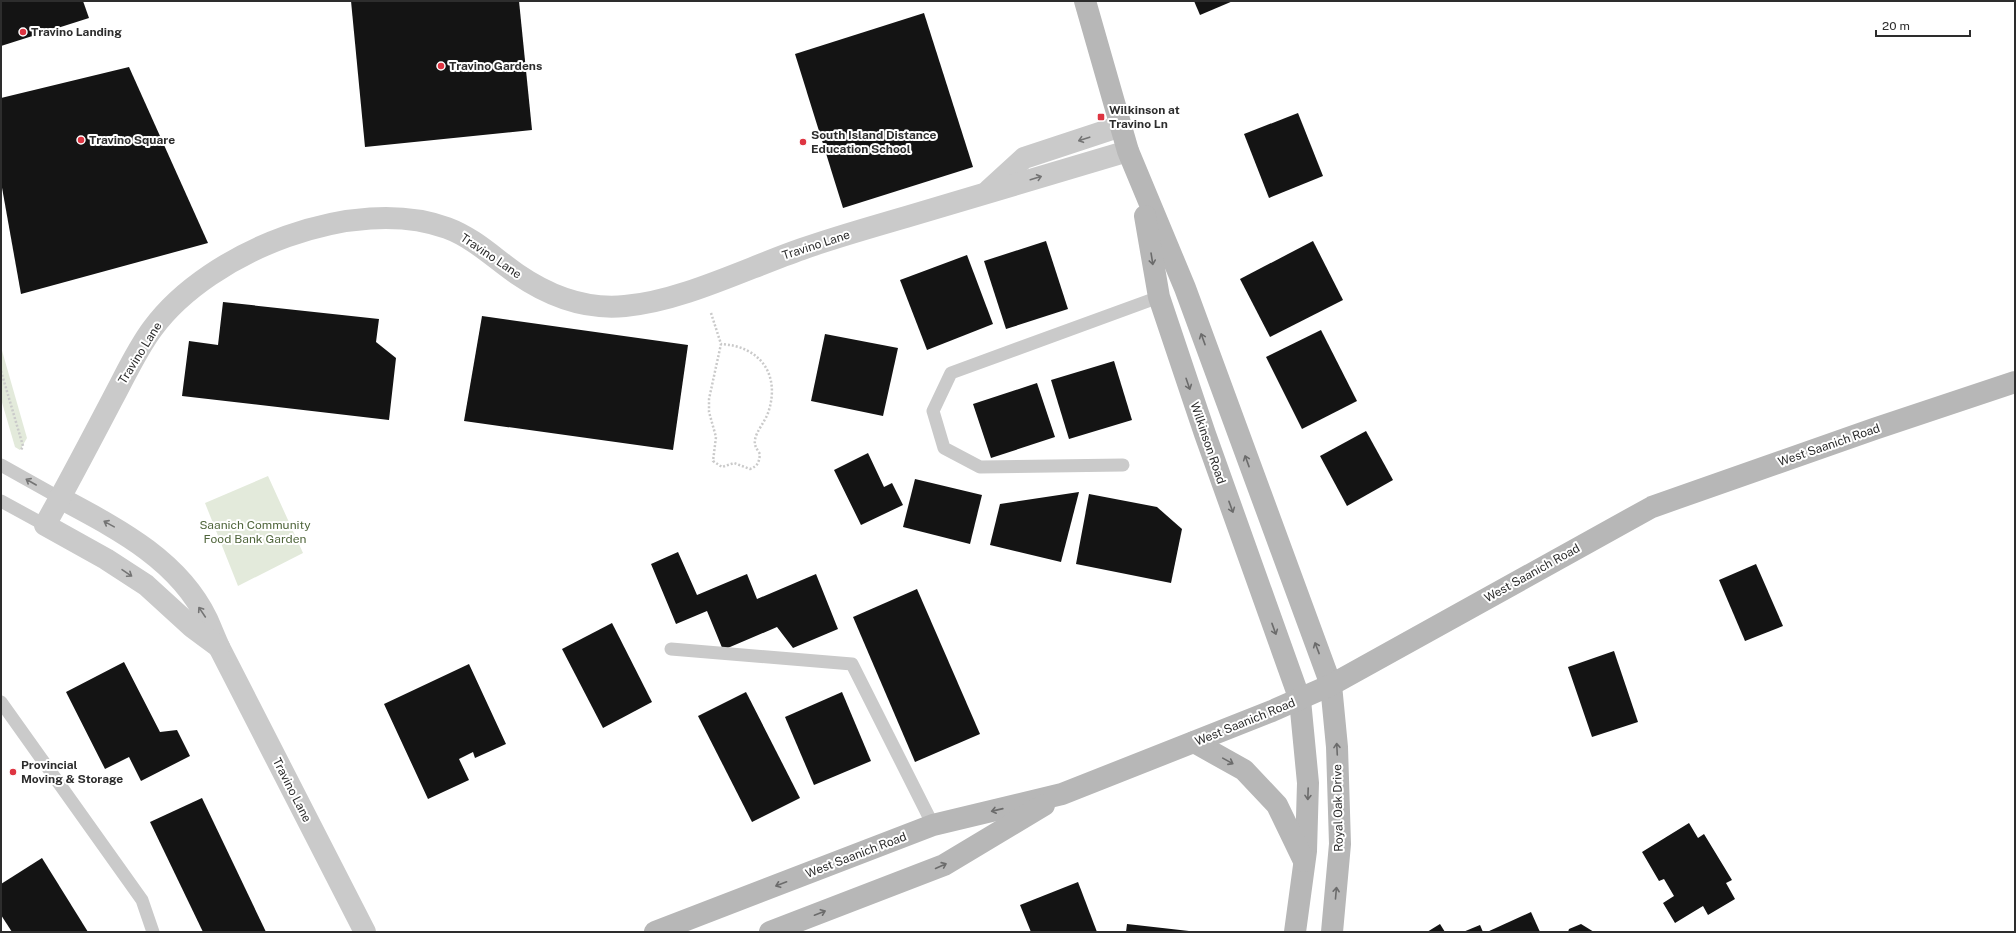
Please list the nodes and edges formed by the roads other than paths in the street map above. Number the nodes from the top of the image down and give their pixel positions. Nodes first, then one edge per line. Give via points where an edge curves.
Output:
1 (1085, 1) edge
2 (1121, 126) junction
3 (1128, 151) junction
4 (1139, 180) junction
5 (985, 193) junction
6 (1159, 297) junction
7 (2015, 382) edge
8 (1123, 465) dead end
9 (5, 467) edge
10 (60, 498) junction
11 (1, 501) edge
12 (45, 525) junction
13 (219, 647) junction
14 (671, 649) dead end
15 (1331, 685) junction
16 (1300, 700) junction
17 (1, 702) edge
18 (1194, 742) junction
19 (1062, 794) junction
20 (933, 825) junction
21 (1304, 862) junction
22 (153, 932) edge
23 (365, 932) edge
24 (655, 932) edge
25 (770, 932) edge
26 (1295, 932) edge
27 (1332, 932) edge

1 - 2 main road, Wilkinson Road
2 - 3 main road, Wilkinson Road
2 -> 5 street, Travino Lane via 1024,158
3 - 4 main road, Wilkinson Road
5 -> 3 street, Travino Lane
4 -> 6 main road, Wilkinson Road
15 -> 4 main road, Wilkinson Road via 1185,288
5 - 10 street, Travino Lane via 803,248 668,298 624,306 583,304 550,294 477,244 447,228 408,220 368,219 322,225 272,240 230,263 183,295 153,328 125,375
6 - 8 lane via 951,373 933,411 944,448 980,467
6 -> 16 main road, Wilkinson Road
7 - 15 main road, West Saanich Road via 1652,507
10 -> 9 lane
10 - 12 street, Travino Lane
13 -> 10 street, Travino Lane via 206,618 185,586 157,557 113,527
11 - 12 lane
12 -> 13 street, Travino Lane via 146,585 192,627
13 - 23 street, Travino Lane
14 - 20 lane via 852,664
15 - 16 main road, West Saanich Road
27 -> 15 main road, Royal Oak Drive via 1340,844 1337,747
16 - 18 main road, West Saanich Road
16 -> 21 main road via 1308,783
17 - 22 lane via 142,900
18 - 19 main road, West Saanich Road
18 -> 21 main road via 1244,770 1277,805
19 -> 20 main road, West Saanich Road
25 -> 19 main road, West Saanich Road via 944,865
20 -> 24 main road, West Saanich Road
21 - 26 main road

